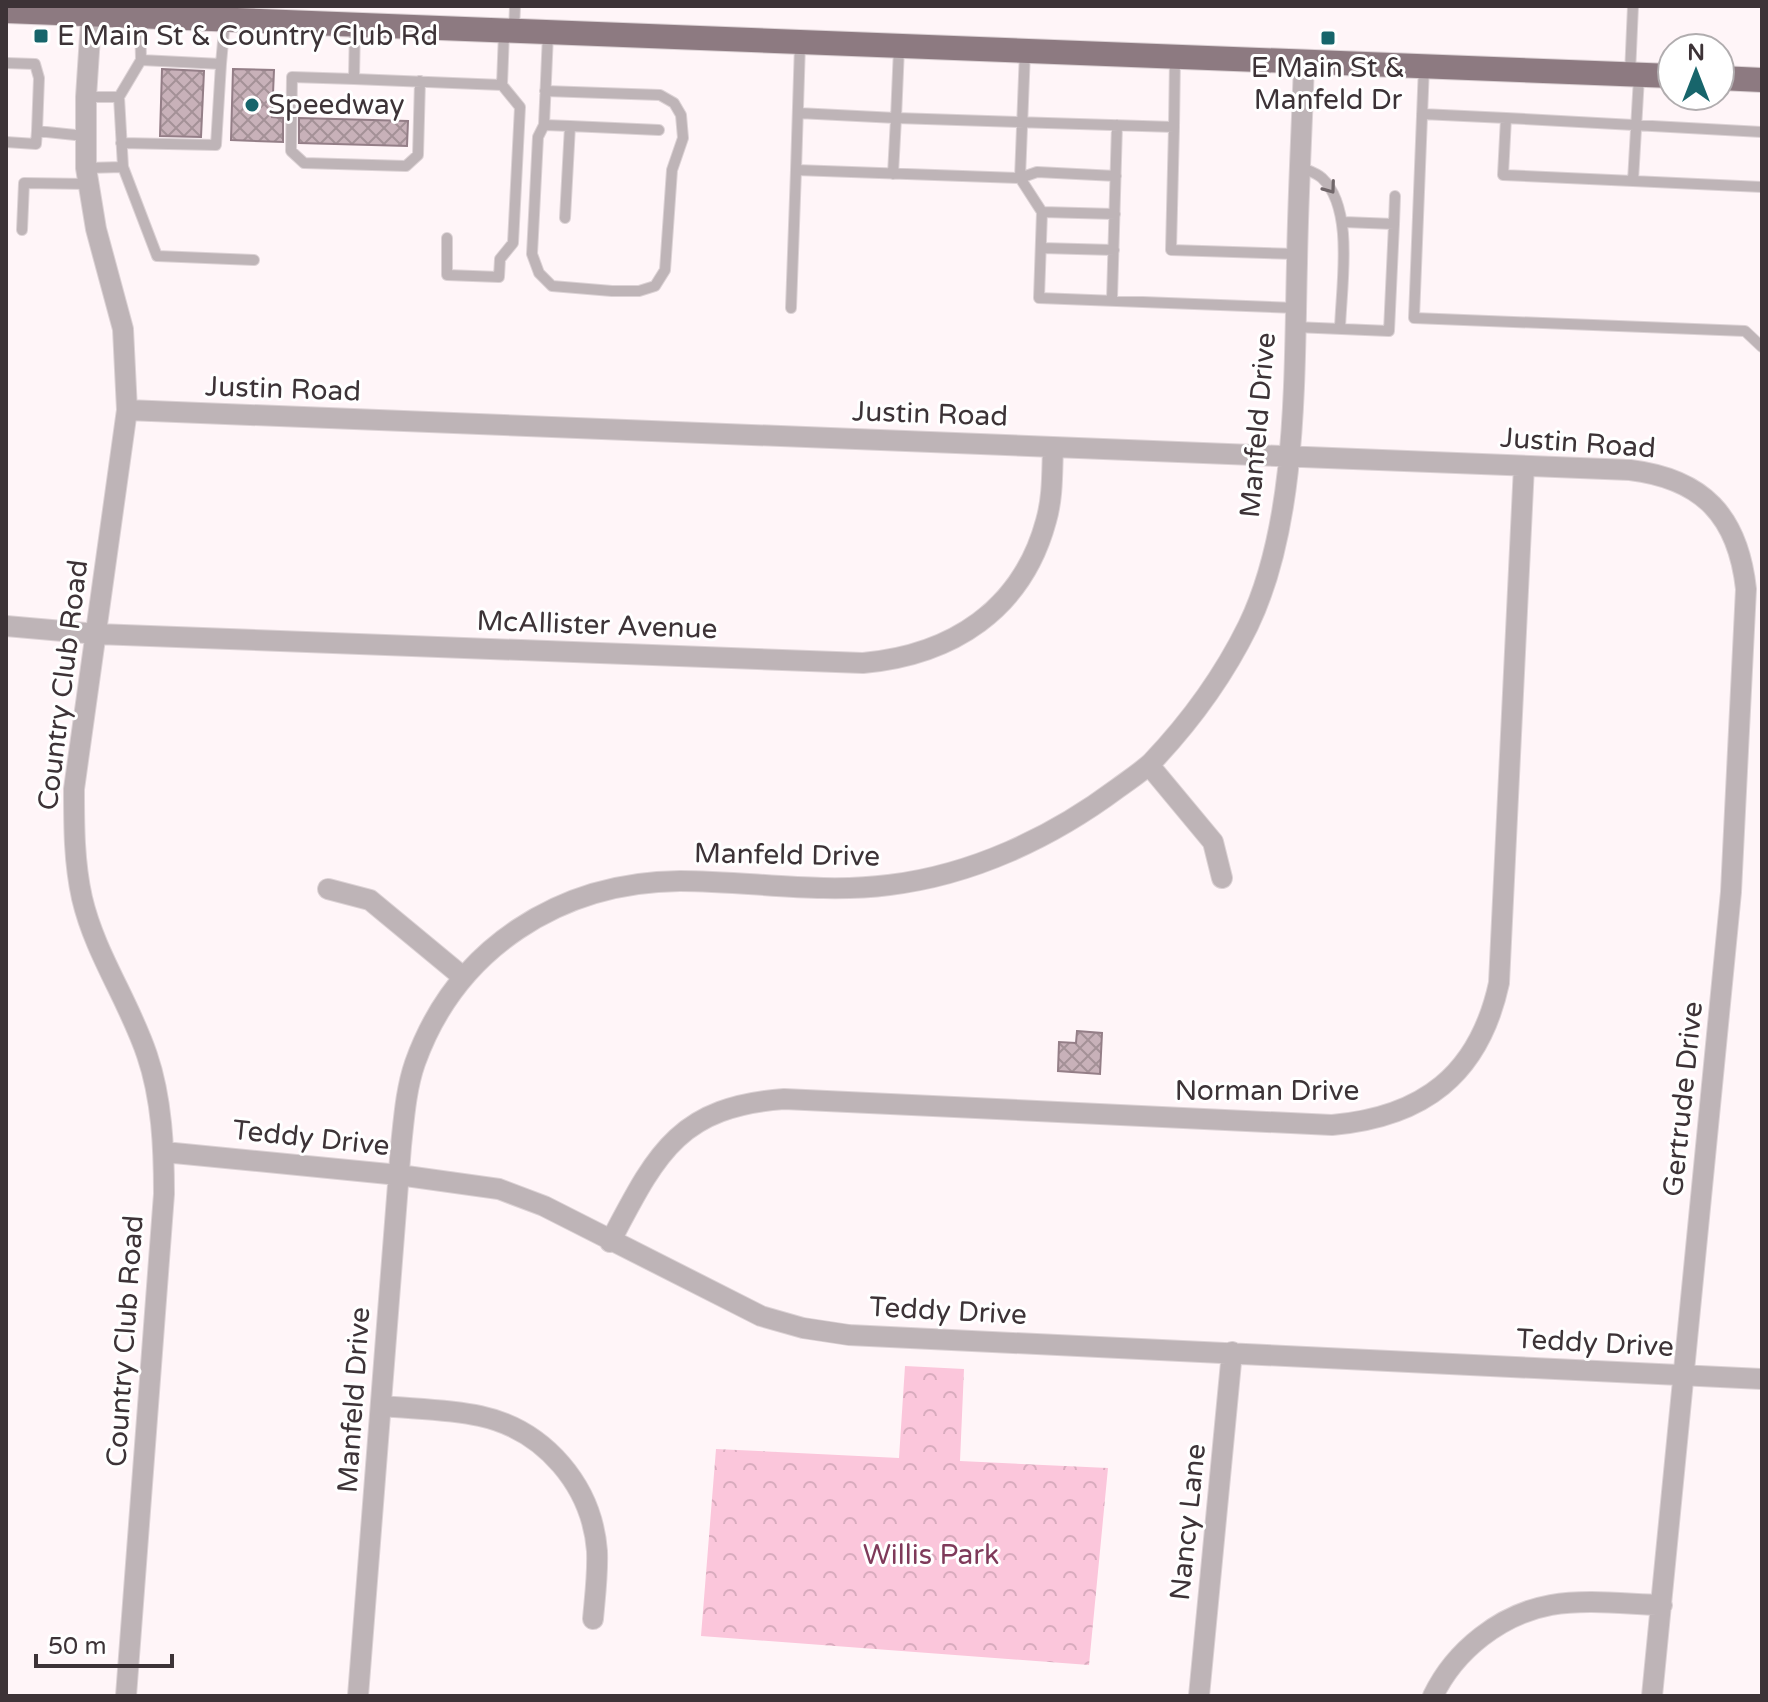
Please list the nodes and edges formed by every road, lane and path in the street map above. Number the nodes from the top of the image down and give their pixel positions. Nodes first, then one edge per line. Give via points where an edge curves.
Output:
1 (515, 6) edge
2 (1633, 6) edge
3 (92, 10) edge
4 (6, 11) edge
5 (140, 16) junction
6 (225, 19) junction
7 (355, 25) junction
8 (509, 30) junction
9 (548, 32) junction
10 (800, 42) junction
11 (899, 46) junction
12 (1025, 51) junction
13 (1175, 57) junction
14 (141, 60) junction
15 (1304, 62) junction
16 (6, 63) edge
17 (221, 64) junction
18 (1424, 66) junction
19 (1634, 74) junction
20 (1656, 75) edge
21 (354, 79) junction
22 (1736, 79) edge
23 (1762, 80) edge
24 (420, 81) junction
25 (502, 85) junction
26 (545, 91) junction
27 (86, 97) junction
28 (119, 97) junction
29 (798, 113) junction
30 (1422, 114) junction
31 (896, 118) junction
32 (1506, 118) junction
33 (1022, 121) junction
34 (544, 125) junction
35 (1117, 125) junction
36 (570, 126) junction
37 (1636, 126) junction
38 (1174, 127) junction
39 (659, 130) dead end
40 (37, 131) junction
41 (1762, 132) edge
42 (85, 136) junction
43 (6, 142) edge
44 (121, 143) junction
45 (123, 167) junction
46 (1300, 167) junction
47 (796, 170) junction
48 (893, 174) junction
49 (87, 176) junction
50 (1116, 176) junction
51 (1020, 178) junction
52 (1633, 181) junction
53 (1762, 187) edge
54 (1395, 196) dead end
55 (1042, 212) junction
56 (1115, 214) junction
57 (565, 218) dead end
58 (1344, 222) junction
59 (1394, 224) junction
60 (22, 230) dead end
61 (447, 238) dead end
62 (1041, 248) junction
63 (1114, 250) junction
64 (1297, 254) junction
65 (254, 260) dead end
66 (1112, 299) junction
67 (791, 308) dead end
68 (1295, 317) junction
69 (1340, 329) junction
70 (1762, 347) edge
71 (127, 410) junction
72 (1053, 447) junction
73 (1289, 456) junction
74 (1524, 466) junction
75 (1719, 513) joint
76 (6, 626) edge
77 (97, 634) junction
78 (1149, 765) junction
79 (1222, 878) dead end
80 (328, 889) dead end
81 (463, 977) junction
82 (164, 1152) junction
83 (399, 1175) junction
84 (610, 1242) junction
85 (1232, 1352) junction
86 (1685, 1375) junction
87 (1762, 1379) edge
88 (382, 1406) junction
89 (1662, 1605) junction
90 (593, 1619) dead end
91 (126, 1696) edge
92 (358, 1696) edge
93 (1199, 1696) edge
94 (1433, 1696) edge
95 (1652, 1696) edge

1 - 8 lane
2 - 19 lane
3 - 4 main road
3 - 5 main road
3 - 27 street, Country Club Road
5 - 6 main road
5 - 14 lane
6 - 7 main road
6 - 17 lane
7 - 8 main road
7 - 21 lane
8 - 9 main road
8 - 25 lane
9 - 10 main road
9 - 26 lane
10 - 11 main road
10 - 29 lane
11 - 12 main road
11 - 31 lane
12 - 13 main road
12 - 33 lane
13 - 15 main road
13 - 38 lane
14 - 17 lane
14 - 28 lane
15 - 18 main road
15 - 46 street, Manfeld Drive
16 - 40 lane via 35,64
17 - 44 lane via 216,145
18 - 19 main road
18 - 30 lane
19 - 20 main road
19 - 37 lane
21 - 24 lane
21 - 24 lane via 292,77 291,151 304,163 406,166 418,155
22 - 23 main road
24 - 25 lane
25 - 61 lane via 520,107 513,243 500,259 499,277 447,275
26 - 34 lane
26 - 34 lane via 660,95 681,115 683,138 672,170 665,270 655,286 612,291 552,286 539,273 532,254 538,137
27 - 28 lane
27 - 42 street, Country Club Road
28 - 44 lane
29 - 31 lane
29 - 47 lane
30 - 32 lane
30 - 70 lane via 1414,318 1745,331
31 - 33 lane
31 - 48 lane
32 - 37 lane
32 - 52 lane via 1503,175
33 - 35 lane
33 - 51 lane
34 - 36 lane
35 - 38 lane
35 - 50 lane
36 - 39 lane
36 - 57 lane
37 - 41 lane
37 - 52 lane
38 - 64 lane via 1171,250
40 - 42 lane
40 - 43 lane via 36,144
42 - 49 street, Country Club Road
44 - 45 lane
45 - 49 lane
45 - 65 lane via 157,256
46 -> 58 lane via 1322,177 1339,200
46 - 64 street, Manfeld Drive
47 - 48 lane
47 - 67 lane
48 - 51 lane
49 - 60 lane via 24,183
49 - 71 street, Country Club Road via 123,329
50 - 51 lane via 1037,172
50 - 56 lane
51 - 55 lane
52 - 53 lane
54 - 59 lane
55 - 56 lane
55 - 62 lane
56 - 63 lane
58 - 59 lane
58 - 69 lane
59 - 69 lane via 1389,331
62 - 63 lane
62 - 66 lane via 1039,298
63 - 66 lane
64 - 68 street, Manfeld Drive
66 - 68 lane
68 - 69 lane
68 - 73 street, Manfeld Drive
71 - 72 street, Justin Road
71 - 77 street, Country Club Road
72 - 73 street, Justin Road
72 - 77 street, McAllister Avenue via 1046,520 1021,579 980,623 920,654 894,660 863,663
73 - 74 street, Justin Road
73 - 78 street, Manfeld Drive via 1274,545 1249,624 1197,708
74 - 75 street, Justin Road via 1653,473 1693,490
74 - 84 street, Norman Drive via 1499,983 1492,1015 1478,1042 1443,1084 1389,1116 1332,1125 753,1101 684,1130 647,1172
75 - 86 street, Gertrude Drive via 1742,557 1745,621 1731,892
76 - 77 street, McAllister Avenue
77 - 82 street, Country Club Road via 74,789 77,870 98,945 147,1056
78 - 79 street via 1213,842
78 - 81 street, Manfeld Drive via 1083,815 987,860 934,878 848,889 678,881 623,885 567,900 510,935
80 - 81 street via 370,900
81 - 83 street, Manfeld Drive via 414,1065
82 - 83 street, Teddy Drive
82 - 91 street, Country Club Road
83 - 84 street, Teddy Drive via 499,1189 544,1206
83 - 88 street, Manfeld Drive
84 - 85 street, Teddy Drive via 761,1316 803,1328 849,1335
85 - 86 street, Teddy Drive
85 - 93 street, Nancy Lane
86 - 87 street, Teddy Drive
86 - 89 street, Gertrude Drive
88 - 90 street via 480,1416 544,1446 586,1502 597,1549
88 - 92 street, Manfeld Drive
89 - 94 street via 1576,1603 1527,1612 1502,1622 1474,1644
89 - 95 street, Gertrude Drive

